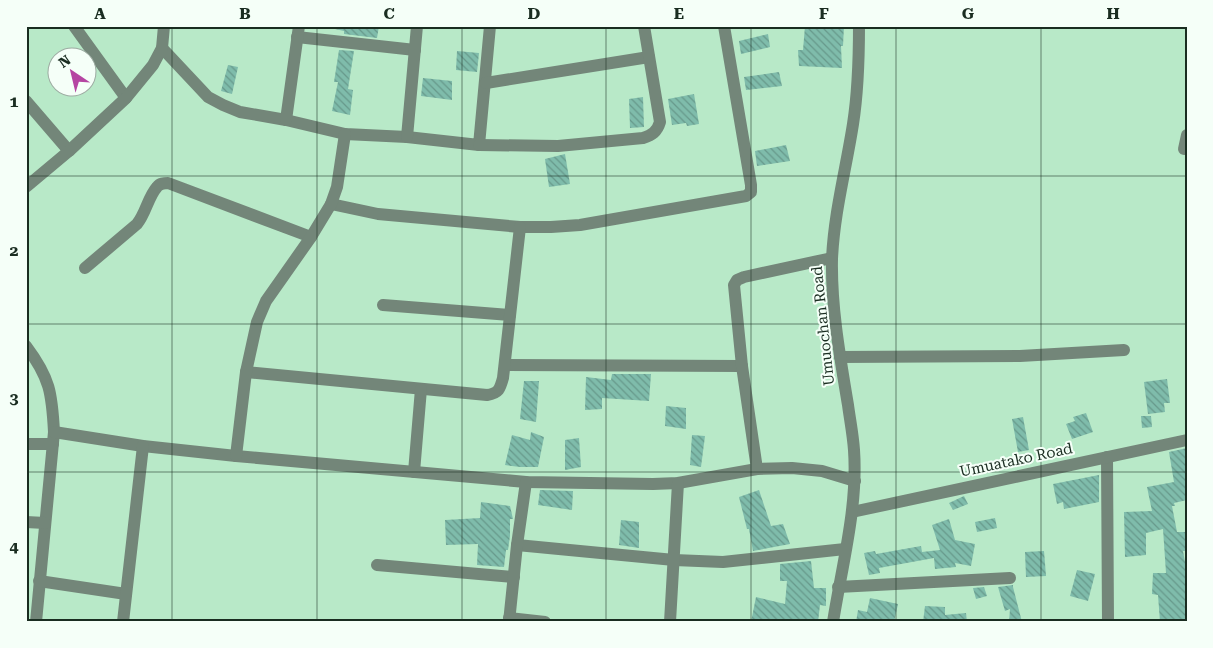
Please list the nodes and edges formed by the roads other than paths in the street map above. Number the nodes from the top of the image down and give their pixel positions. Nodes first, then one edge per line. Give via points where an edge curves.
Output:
1 (74, 26) edge
2 (164, 26) edge
3 (417, 26) edge
4 (490, 26) edge
5 (644, 26) edge
6 (724, 26) edge
7 (859, 26) edge
8 (298, 32) edge
9 (162, 48) junction
10 (415, 50) junction
11 (649, 57) junction
12 (486, 83) junction
13 (126, 98) junction
14 (26, 101) edge
15 (286, 120) junction
16 (345, 134) junction
17 (1187, 135) edge
18 (407, 137) junction
19 (479, 145) junction
20 (1184, 148) dead end
21 (69, 151) junction
22 (26, 186) edge
23 (331, 204) junction
24 (520, 226) junction
25 (311, 237) junction
26 (832, 258) junction
27 (85, 268) dead end
28 (384, 305) dead end
29 (510, 315) junction
30 (26, 346) edge
31 (1124, 350) dead end
32 (840, 358) junction
33 (504, 366) junction
34 (742, 366) junction
35 (246, 372) junction
36 (421, 389) junction
37 (54, 438) junction
38 (1187, 440) edge
39 (26, 444) edge
40 (143, 446) junction
41 (236, 456) junction
42 (1107, 457) junction
43 (757, 469) junction
44 (414, 472) junction
45 (855, 481) junction
46 (526, 482) junction
47 (678, 483) junction
48 (852, 512) junction
49 (26, 522) edge
50 (45, 523) junction
51 (517, 545) junction
52 (845, 549) junction
53 (674, 560) junction
54 (377, 565) dead end
55 (514, 577) junction
56 (1010, 578) dead end
57 (39, 581) junction
58 (838, 587) junction
59 (126, 594) junction
60 (32, 606) edge
61 (509, 620) edge
62 (36, 622) edge
63 (123, 622) edge
64 (545, 622) edge
65 (670, 622) edge
66 (833, 622) edge
67 (1108, 622) edge

1 - 13 street
2 - 9 street
3 - 10 street
4 - 12 street
5 - 11 street
6 - 24 street via 751,192 746,196 580,225
7 - 26 street, Umuochan Road via 858,85
8 - 10 street
8 - 15 street
9 - 13 street via 153,65
9 - 15 street via 208,97 223,106
10 - 18 street
11 - 12 street
11 - 19 street via 660,122 652,135 558,146
12 - 19 street
13 - 21 street
14 - 21 street
15 - 16 street
16 - 18 street
16 - 23 street via 337,187
17 - 20 street
18 - 19 street
21 - 22 street
23 - 24 street via 378,214
23 - 25 street
24 - 29 street
25 - 27 street via 161,183 137,224
25 - 35 street via 266,301 257,322
26 - 32 street, Umuochan Road
26 - 34 street via 738,280 734,285
28 - 29 street
29 - 33 street
30 - 37 street via 48,382
31 - 32 street via 1020,356
32 - 45 street, Umuochan Road via 854,449
33 - 34 street
33 - 36 street via 500,389 495,394
34 - 43 street
35 - 36 street
35 - 41 street
36 - 44 street
37 - 39 street
37 - 40 street
37 - 50 street
38 - 42 street, Umuatako Road
40 - 41 street
40 - 59 street
41 - 44 street
42 - 48 street, Umuatako Road
42 - 67 street
43 - 45 street via 822,471
43 - 47 street
44 - 46 street
45 - 48 street, Umuochan Road
46 - 47 street
46 - 51 street
47 - 53 street
48 - 52 street, Umuochan Road
49 - 50 street
50 - 57 street
51 - 53 street
51 - 55 street
52 - 53 street via 723,562
52 - 58 street, Umuochan Road
53 - 65 street
54 - 55 street
55 - 61 street
56 - 58 street
57 - 59 street
57 - 60 street
58 - 66 street, Umuochan Road
59 - 63 street
60 - 62 street
61 - 64 street

